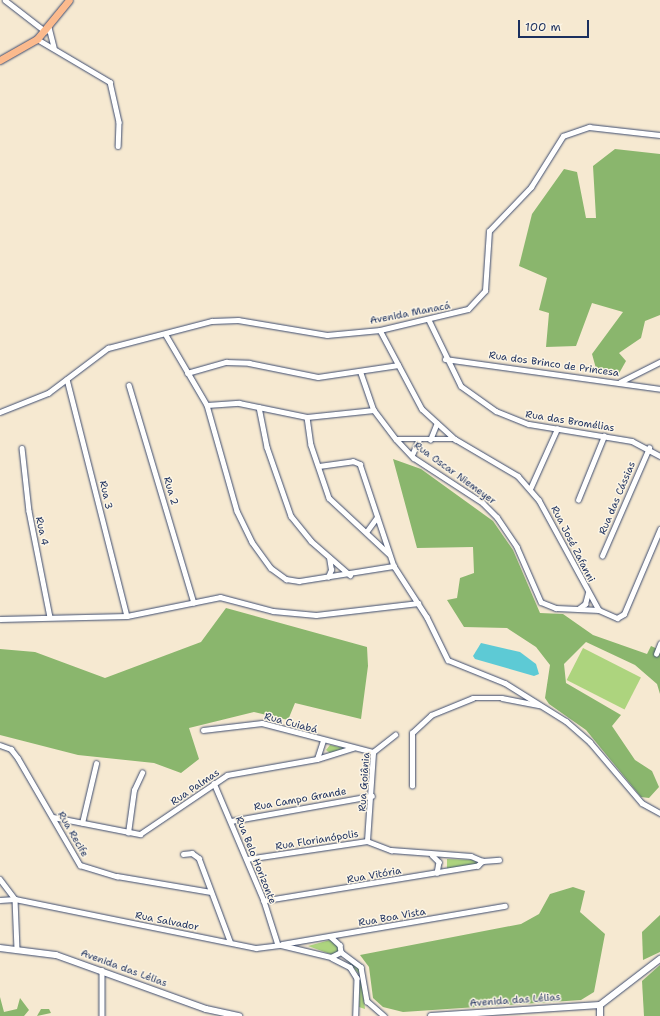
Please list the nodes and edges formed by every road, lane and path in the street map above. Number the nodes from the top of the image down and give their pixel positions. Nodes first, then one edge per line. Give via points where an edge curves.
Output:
1 (5, 0) edge
2 (69, 0) edge
3 (47, 29) junction
4 (37, 39) junction
5 (55, 49) junction
6 (0, 60) edge
7 (660, 135) edge
8 (118, 146) dead end
9 (429, 320) junction
10 (380, 330) junction
11 (166, 335) junction
12 (445, 359) junction
13 (660, 362) edge
14 (398, 365) junction
15 (187, 373) junction
16 (361, 373) junction
17 (67, 379) junction
18 (619, 382) junction
19 (129, 385) dead end
20 (660, 389) edge
21 (207, 406) junction
22 (258, 407) junction
23 (374, 410) junction
24 (0, 412) edge
25 (307, 418) junction
26 (437, 423) junction
27 (557, 429) junction
28 (604, 436) junction
29 (396, 439) junction
30 (419, 439) junction
31 (455, 439) junction
32 (430, 440) junction
33 (22, 448) dead end
34 (649, 448) junction
35 (412, 455) junction
36 (660, 456) edge
37 (319, 466) junction
38 (530, 488) junction
39 (578, 500) dead end
40 (377, 517) junction
41 (660, 529) edge
42 (366, 531) junction
43 (390, 555) junction
44 (602, 556) dead end
45 (329, 557) junction
46 (394, 566) junction
47 (350, 575) junction
48 (328, 577) junction
49 (588, 593) junction
50 (194, 603) junction
51 (418, 603) junction
52 (578, 609) junction
53 (599, 610) junction
54 (127, 616) junction
55 (50, 617) junction
56 (0, 619) edge
57 (660, 644) edge
58 (656, 654) dead end
59 (542, 706) junction
60 (204, 730) dead end
61 (395, 735) dead end
62 (323, 741) junction
63 (0, 745) edge
64 (353, 748) junction
65 (373, 752) junction
66 (317, 760) junction
67 (96, 764) dead end
68 (142, 773) dead end
69 (214, 784) junction
70 (412, 786) dead end
71 (372, 796) junction
72 (660, 813) edge
73 (53, 817) junction
74 (231, 821) junction
75 (82, 823) junction
76 (128, 833) junction
77 (367, 841) junction
78 (183, 854) dead end
79 (432, 855) junction
80 (247, 859) junction
81 (482, 860) junction
82 (499, 860) dead end
83 (437, 873) junction
84 (0, 879) edge
85 (211, 892) junction
86 (15, 898) junction
87 (0, 900) edge
88 (264, 901) junction
89 (505, 906) dead end
90 (331, 937) junction
91 (306, 940) junction
92 (230, 941) junction
93 (280, 945) junction
94 (0, 948) edge
95 (17, 949) junction
96 (306, 951) junction
97 (342, 952) junction
98 (331, 957) junction
99 (660, 959) edge
100 (102, 970) junction
101 (600, 1005) junction
102 (102, 1016) edge
103 (239, 1016) edge
104 (356, 1016) edge
105 (384, 1016) edge
106 (431, 1016) edge
107 (600, 1016) edge

1 - 3 street
2 - 3 main road
3 - 4 main road
3 - 5 street
4 - 5 street
4 - 6 main road
5 - 8 street via 110,82 119,122
7 - 9 street, Avenida Manacá via 589,127 563,136 531,187 487,235 486,284 480,300 468,309
9 - 10 street, Avenida Manacá
9 - 12 street, Rua das Bromélias
10 - 11 street, Avenida Manacá via 316,335 225,320
10 - 14 street, Rua José Zafanni
11 - 15 street
11 - 17 street, Avenida Manacá via 108,348
12 - 18 street, Rua dos Brinco de Princesa
12 - 27 street, Rua das Bromélias via 461,386 486,405 514,420
13 - 18 street
14 - 16 street
14 - 26 street, Rua José Zafanni via 422,410
15 - 16 street via 215,364 238,362 310,376
15 - 21 street
16 - 23 street, Rua Oscar Niemeyer
17 - 24 street, Avenida Manacá via 42,396
17 - 54 street, Rua 3
18 - 20 street, Rua dos Brinco de Princesa
19 - 50 street, Rua 2
21 - 22 street via 228,402
21 - 48 street via 238,511 258,552 286,579
22 - 25 street
22 - 45 street via 267,447 288,511 301,530
23 - 25 street
23 - 29 street, Rua Oscar Niemeyer
25 - 37 street via 311,445
26 - 31 street, Rua José Zafanni
26 - 32 street
27 - 28 street, Rua das Bromélias
27 - 38 street
28 - 34 street, Rua das Bromélias
28 - 39 street
29 - 30 street
29 - 35 street, Rua Oscar Niemeyer
30 - 32 street
30 - 35 street
31 - 32 street
31 - 38 street, Rua José Zafanni via 511,472
33 - 55 street, Rua 4 via 29,512
34 - 36 street, Rua das Bromélias
34 - 44 street, Rua das Cássias
35 - 52 street, Rua Oscar Niemeyer via 484,503 497,517 518,546 541,602 556,608
37 - 40 street via 359,463
37 - 42 street via 329,498
38 - 49 street, Rua José Zafanni via 546,509
40 - 42 street
40 - 43 street
41 - 53 street via 626,612 617,618
42 - 43 street
43 - 46 street
45 - 47 street
45 - 48 street via 331,567
46 - 47 street
46 - 51 street
47 - 48 street
49 - 52 street via 585,604
49 - 53 street, Rua José Zafanni
50 - 51 street via 224,597 273,611 327,615
50 - 54 street
51 - 59 street via 450,662 496,678
52 - 53 street, Rua Oscar Niemeyer
54 - 55 street
55 - 56 street
57 - 58 street
59 - 70 street via 502,698 473,698 431,715 412,733
59 - 72 street via 581,733 642,803
60 - 62 street, Rua Cuiabá via 262,723
61 - 65 street, Rua Goiânia
62 - 64 street, Rua Cuiabá
62 - 66 street
63 - 73 street, Rua Recife via 11,749 18,758
64 - 65 street, Rua Cuiabá
64 - 66 street, Rua Palmas
65 - 71 street, Rua Goiânia
66 - 69 street, Rua Palmas via 241,772
67 - 75 street
68 - 76 street via 134,790
69 - 74 street, Rua Belo Horizonte
69 - 76 street, Rua Palmas via 144,833
71 - 74 street, Rua Campo Grande
71 - 77 street, Rua Goiânia
73 - 75 street, Rua Palmas
73 - 85 street, Rua Recife via 84,867
74 - 80 street, Rua Belo Horizonte
75 - 76 street, Rua Palmas
77 - 79 street, Rua Florianópolis via 391,850
77 - 80 street, Rua Florianópolis
78 - 85 street via 197,855
79 - 81 street, Rua Florianópolis
79 - 83 street via 439,862
80 - 88 street, Rua Belo Horizonte
81 - 82 street
81 - 83 street, Rua Vitória via 478,866
83 - 88 street, Rua Vitória
84 - 86 street
85 - 92 street
86 - 87 street, Rua Salvador
86 - 92 street, Rua Salvador
86 - 95 street
88 - 93 street, Rua Belo Horizonte
89 - 90 street, Rua Boa Vista
90 - 91 street, Rua Boa Vista
90 - 97 street via 340,945
91 - 93 street, Rua Boa Vista
91 - 96 street
92 - 93 street, Rua Salvador via 256,948
93 - 96 street, Rua Salvador
94 - 95 street, Avenida das Lélias
95 - 100 street, Avenida das Lélias via 56,955
96 - 98 street, Rua Salvador
97 - 98 street
97 - 105 street via 361,967 368,1001
98 - 104 street, Rua Salvador via 347,964 356,974 359,984
99 - 101 street
100 - 102 street
100 - 103 street, Avenida das Lélias via 206,1009
101 - 106 street, Avenida das Lélias
101 - 107 street

